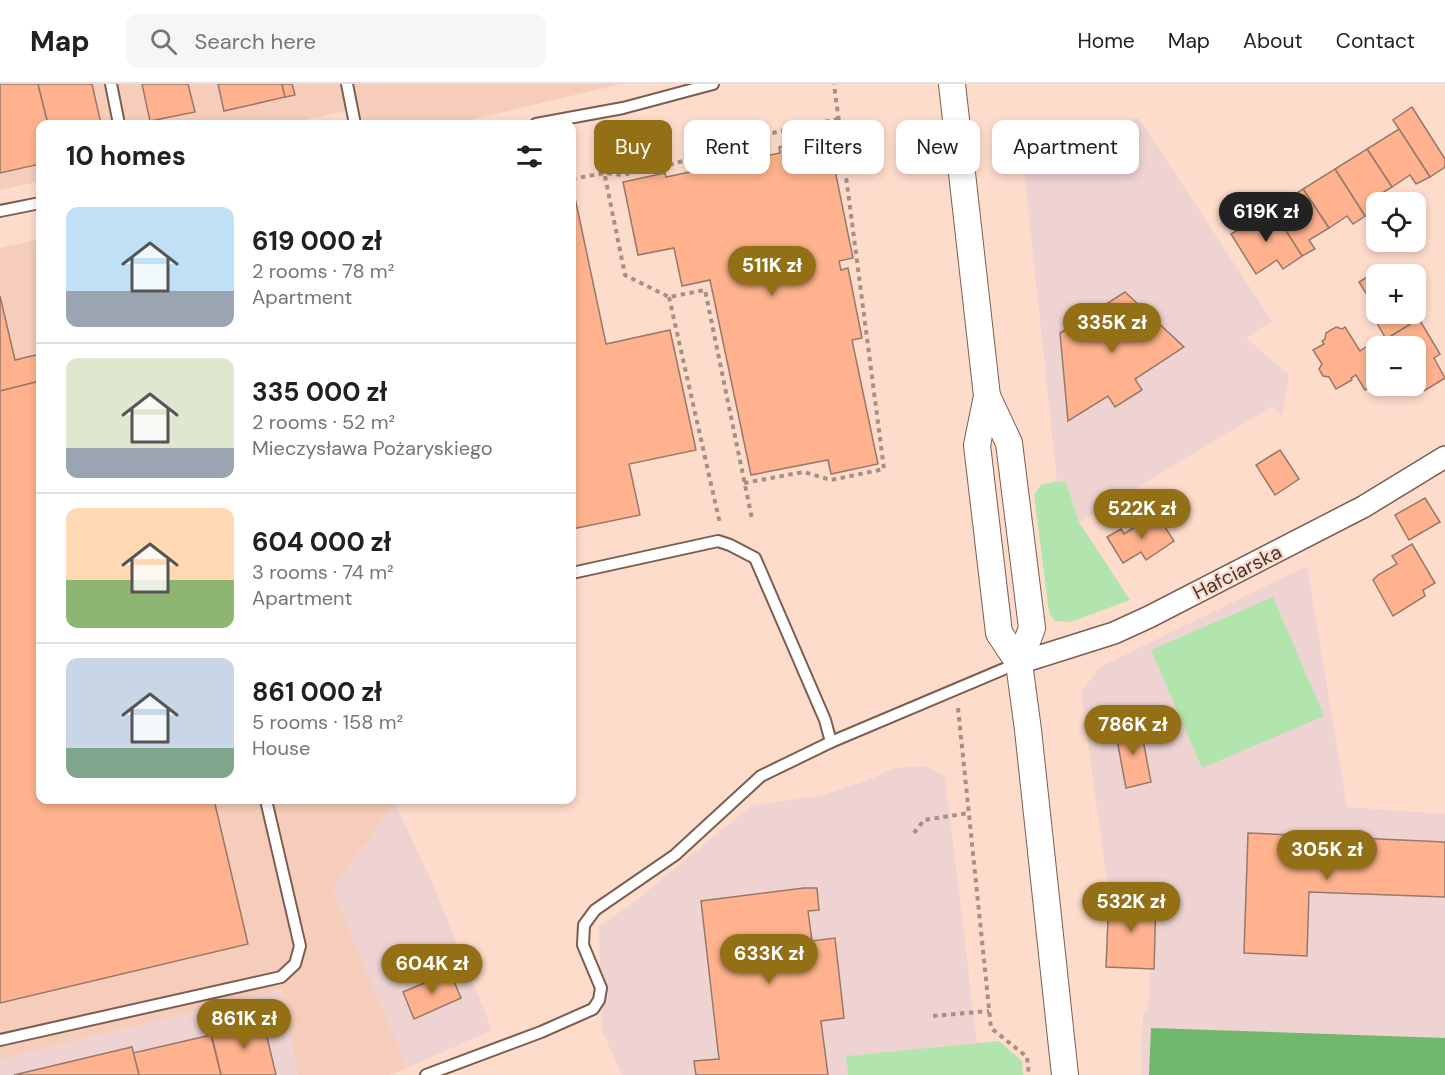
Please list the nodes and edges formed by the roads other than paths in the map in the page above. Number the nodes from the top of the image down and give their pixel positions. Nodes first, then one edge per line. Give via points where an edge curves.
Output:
1 (111, 84) edge
2 (347, 84) edge
3 (713, 84) edge
4 (952, 84) edge
5 (118, 120) edge
6 (354, 120) edge
7 (558, 120) edge
8 (36, 204) edge
9 (0, 211) edge
10 (1445, 457) edge
11 (576, 572) edge
12 (1019, 663) junction
13 (831, 742) junction
14 (267, 804) edge
15 (0, 1041) edge
16 (426, 1075) edge
17 (1065, 1075) edge

1 - 5 lane
2 - 6 lane
3 - 7 lane
4 - 12 street via 987,396 977,445 999,633
8 - 9 lane
10 - 12 street, Hafciarska via 1364,507 1149,617 1114,633
11 - 13 lane via 718,541 755,558
12 - 13 lane
12 - 17 street
13 - 16 lane via 761,776 675,855 595,909 585,925 583,945 601,988 593,1009
14 - 15 lane via 300,946 295,964 281,977

